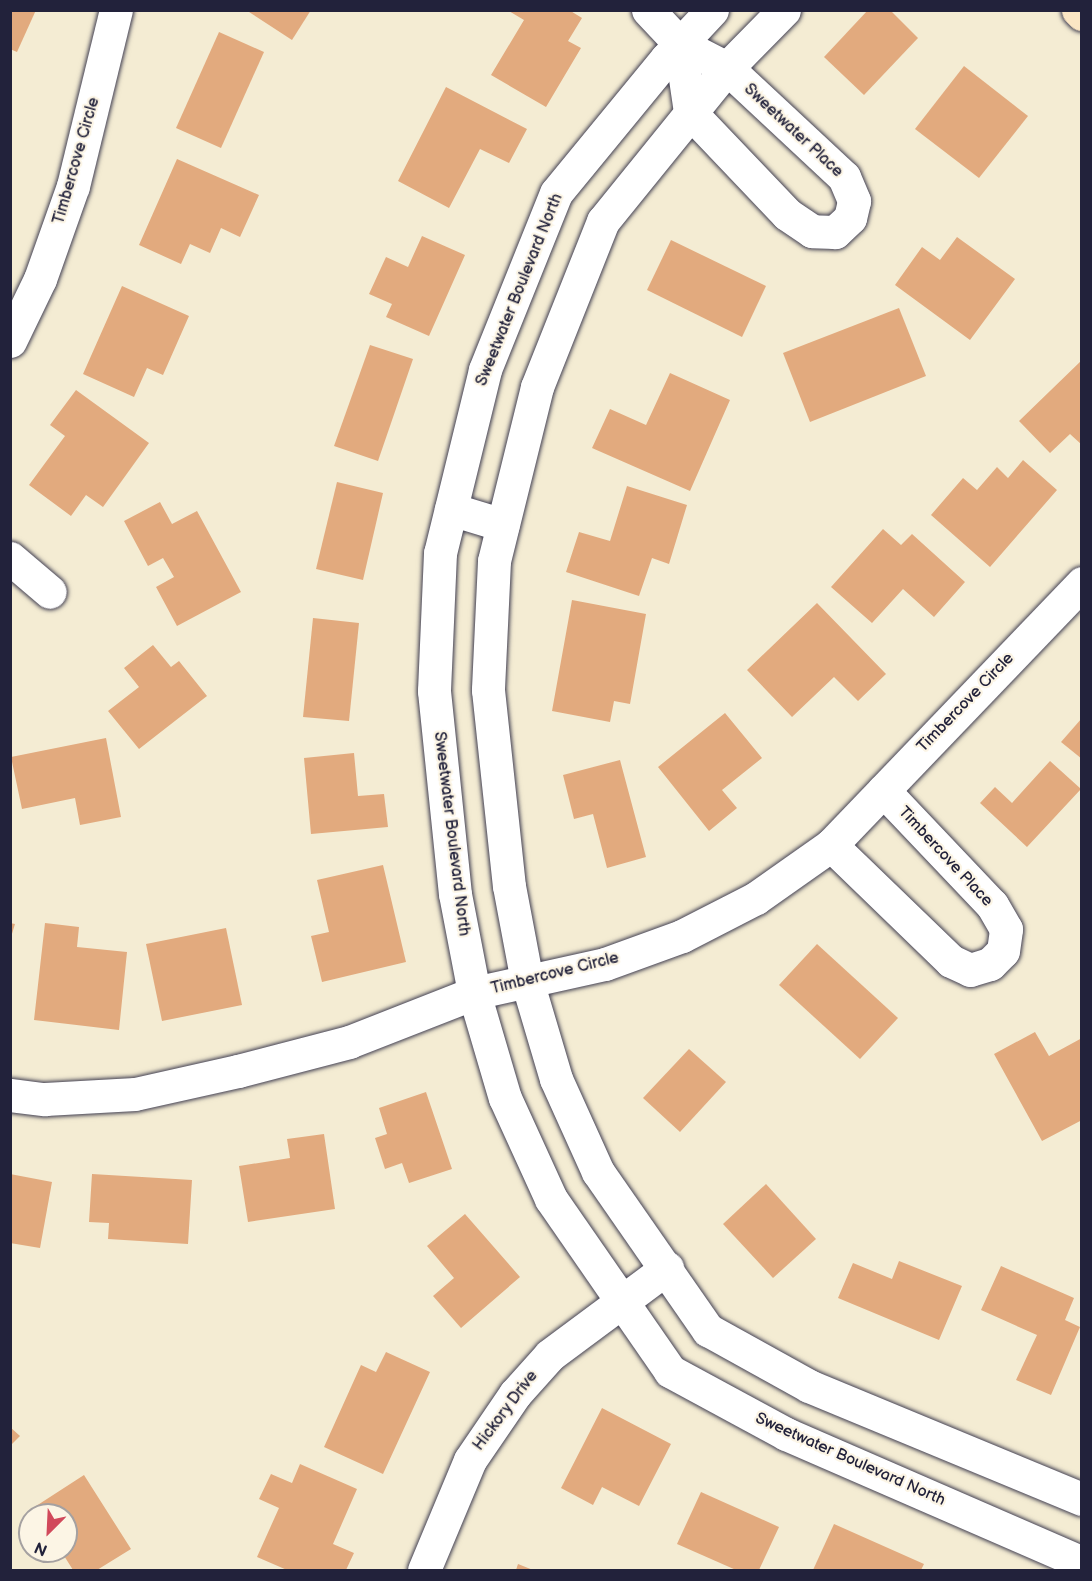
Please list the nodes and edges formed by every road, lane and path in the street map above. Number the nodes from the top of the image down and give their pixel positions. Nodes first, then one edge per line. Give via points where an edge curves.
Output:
1 (116, 10) edge
2 (648, 10) edge
3 (712, 10) edge
4 (784, 10) edge
5 (680, 44) junction
6 (727, 69) junction
7 (690, 112) junction
8 (10, 341) edge
9 (451, 509) junction
10 (503, 525) junction
11 (10, 558) edge
12 (1082, 583) edge
13 (50, 592) dead end
14 (883, 789) junction
15 (831, 845) junction
16 (527, 981) junction
17 (474, 993) junction
18 (10, 1095) edge
19 (667, 1268) junction
20 (622, 1298) junction
21 (1082, 1499) edge
22 (1082, 1563) edge
23 (424, 1570) edge

1 - 8 street, Timbercove Circle via 73,186 40,279
2 - 5 street
3 - 5 street, Sweetwater Boulevard North
4 - 6 street
5 - 6 street, Sweetwater Place
5 - 7 street
5 - 9 street, Sweetwater Boulevard North via 556,193 485,370
6 - 7 street
6 - 7 street, Sweetwater Place via 844,177 854,201 850,218 835,232 812,231 787,214
7 - 10 street via 603,221 537,387
9 - 10 street
9 - 17 street, Sweetwater Boulevard North via 440,553 434,691 455,894
10 - 16 street via 494,561 488,690 509,886
11 - 13 street
12 - 14 street, Timbercove Circle
14 - 15 street, Timbercove Circle
14 - 15 street, Timbercove Place via 992,905 1006,929 1003,951 990,964 970,970 951,961
15 - 16 street, Timbercove Circle via 756,898 682,936 606,964
16 - 17 street, Timbercove Circle
16 - 19 street via 556,1079 598,1172
17 - 18 street, Timbercove Circle via 349,1042 135,1094 45,1099
17 - 20 street, Sweetwater Boulevard North via 505,1098 551,1199
19 - 20 street, Hickory Drive
19 - 21 street via 708,1330 809,1386
20 - 22 street, Sweetwater Boulevard North via 670,1371 786,1434
20 - 23 street, Hickory Drive via 550,1355 515,1394 470,1460

